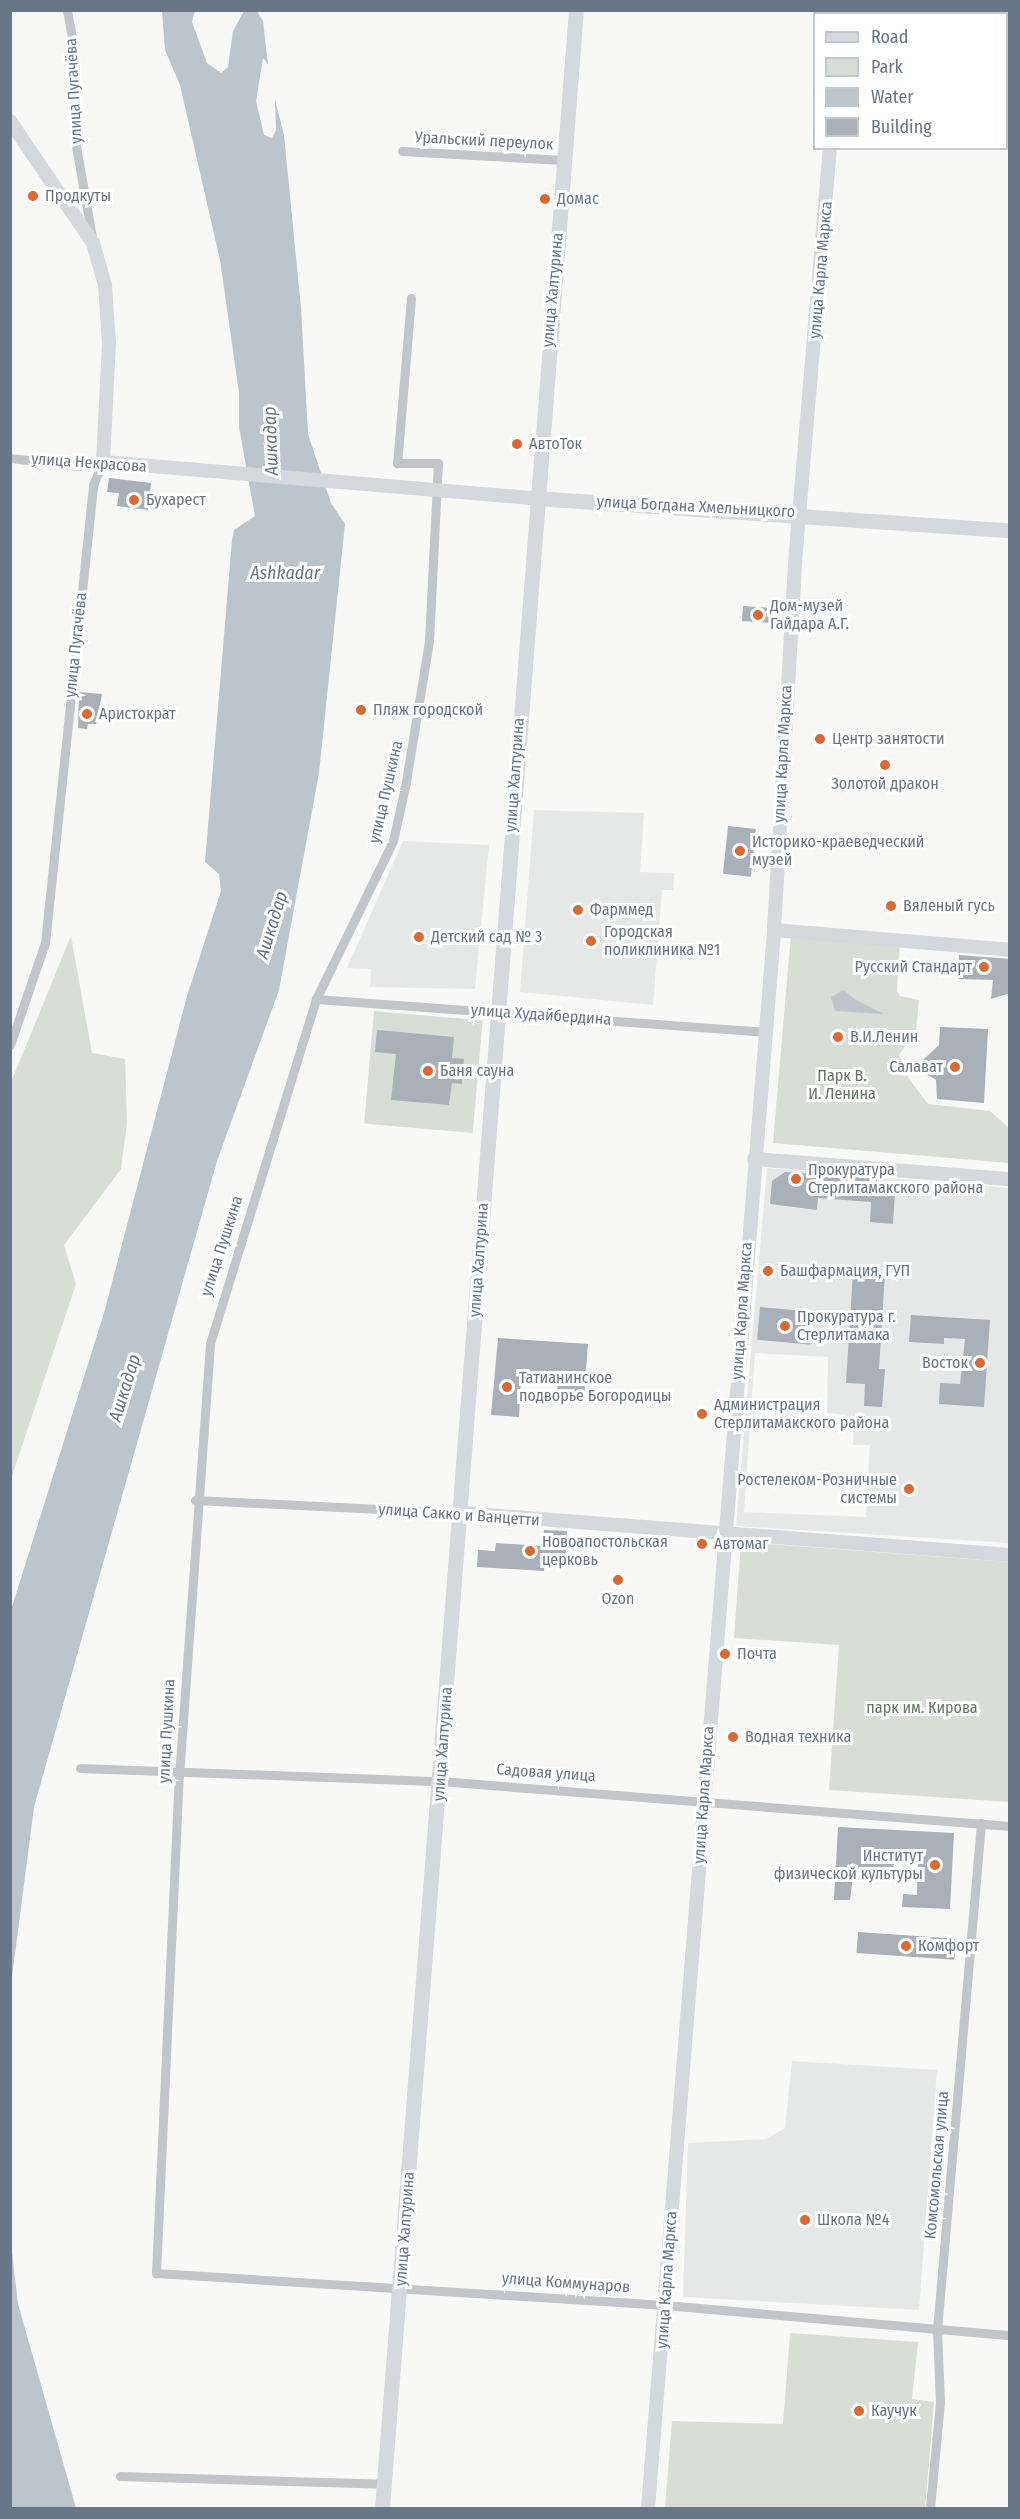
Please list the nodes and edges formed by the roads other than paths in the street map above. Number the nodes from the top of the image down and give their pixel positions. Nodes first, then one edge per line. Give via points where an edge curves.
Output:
1 (67, 10) edge
2 (576, 10) edge
3 (905, 10) edge
4 (950, 12) edge
5 (10, 121) edge
6 (830, 150) edge
7 (402, 151) dead end
8 (564, 160) junction
9 (93, 243) junction
10 (411, 297) dead end
11 (10, 458) edge
12 (103, 462) junction
13 (382, 486) joint
14 (437, 491) junction
15 (535, 498) junction
16 (798, 513) junction
17 (1010, 530) edge
18 (774, 930) junction
19 (1010, 950) edge
20 (316, 999) junction
21 (497, 1012) junction
22 (765, 1032) junction
23 (10, 1045) edge
24 (754, 1159) junction
25 (1010, 1179) edge
26 (195, 1500) junction
27 (461, 1513) junction
28 (724, 1535) junction
29 (1010, 1555) edge
30 (80, 1768) dead end
31 (179, 1772) junction
32 (439, 1781) junction
33 (703, 1799) junction
34 (981, 1823) junction
35 (1010, 1826) edge
36 (156, 2273) joint
37 (400, 2286) junction
38 (665, 2305) junction
39 (937, 2330) junction
40 (1010, 2335) edge
41 (120, 2476) dead end
42 (384, 2484) junction
43 (382, 2508) edge
44 (648, 2508) edge
45 (930, 2508) edge

1 - 9 street, улица Пугачёва via 75,55 73,129
2 - 8 main road, улица Халтурина
3 - 4 street
5 - 9 street, улица Пугачёва
6 - 16 street, улица Карла Маркса
7 - 8 street, Уральский переулок
8 - 15 main road, улица Халтурина
9 - 12 street, улица Пугачёва via 108,312
10 - 14 street, улица Пушкина via 397,463 438,464
11 - 12 street, улица Некрасова via 81,466
12 - 13 street, улица Некрасова
12 - 23 street, улица Пугачёва via 93,485 45,943
13 - 14 street, улица Богдана Хмельницкого
14 - 15 street, улица Богдана Хмельницкого
14 - 20 street, улица Пушкина via 429,641 393,842
15 - 16 main road, улица Богдана Хмельницкого
15 - 21 main road, улица Халтурина
16 - 17 main road, улица Богдана Хмельницкого
16 - 18 street, улица Карла Маркса
18 - 19 street
18 - 22 street, улица Карла Маркса
20 - 21 street, улица Худайбердина
20 - 26 street, улица Пушкина via 219,1304 210,1344
21 - 22 street, улица Худайбердина
21 - 27 main road, улица Халтурина
22 - 24 street, улица Карла Маркса
24 - 25 street
24 - 28 street, улица Карла Маркса
26 - 27 street, улица Сакко и Ванцетти
26 - 31 street, улица Пушкина
27 - 28 street, улица Сакко и Ванцетти
27 - 32 main road, улица Халтурина
28 - 29 street, улица Сакко и Ванцетти
28 - 33 street, улица Карла Маркса
30 - 31 street, Садовая улица
31 - 32 street, Садовая улица
31 - 36 street, улица Пушкина
32 - 33 street, Садовая улица
32 - 37 main road, улица Халтурина
33 - 34 street, Садовая улица
33 - 38 street, улица Карла Маркса
34 - 35 street, Садовая улица
34 - 39 street, Комсомольская улица
36 - 37 street, улица Коммунаров
37 - 38 street, улица Коммунаров
37 - 42 main road, улица Халтурина
38 - 39 street, улица Коммунаров
38 - 44 street, улица Карла Маркса
39 - 40 street, улица Коммунаров
39 - 45 street, Комсомольская улица via 940,2402
41 - 42 street
42 - 43 main road, улица Халтурина

